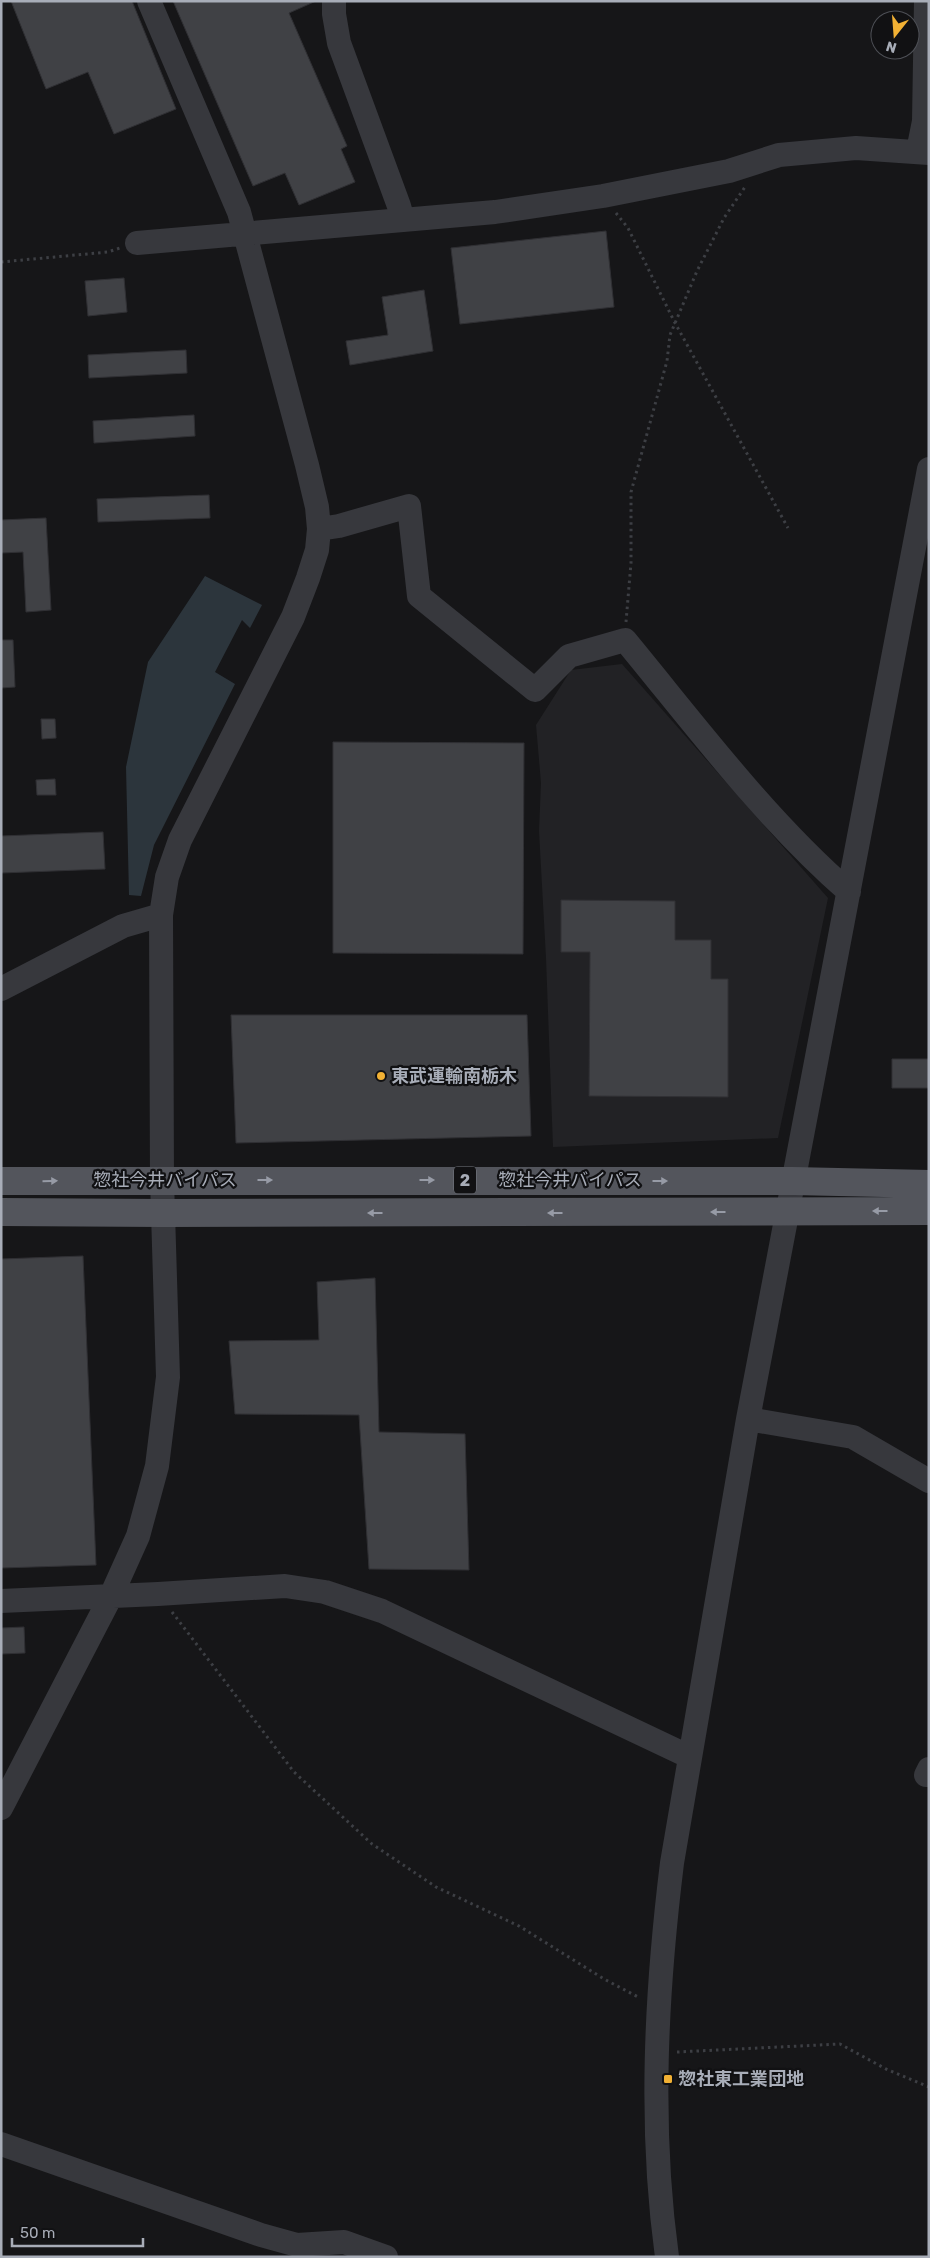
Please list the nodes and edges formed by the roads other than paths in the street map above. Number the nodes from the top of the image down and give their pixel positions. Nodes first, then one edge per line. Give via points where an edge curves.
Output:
1 (149, 1) edge
2 (334, 1) edge
3 (926, 1) edge
4 (923, 152) edge
5 (403, 220) junction
6 (246, 234) junction
7 (137, 243) road end
8 (929, 469) edge
9 (319, 529) junction
10 (849, 892) junction
11 (161, 915) junction
12 (1, 990) edge
13 (162, 1180) junction
14 (1, 1181) edge
15 (792, 1181) junction
16 (929, 1184) edge
17 (929, 1211) edge
18 (1, 1212) edge
19 (787, 1212) junction
20 (164, 1213) junction
21 (748, 1419) junction
22 (929, 1481) edge
23 (111, 1596) junction
24 (1, 1601) edge
25 (690, 1757) junction
26 (1, 1808) edge
27 (1, 2144) edge
28 (386, 2257) edge
29 (667, 2257) edge

1 - 6 street via 240,212
2 - 5 street via 339,43
3 - 4 street
4 - 5 street via 856,148 779,155 729,171 603,196 496,212
5 - 6 street
6 - 7 street
6 - 9 street via 307,465
8 - 10 street
9 - 10 street via 409,506 419,596 535,690 569,656 625,640 748,788 812,860
9 - 11 street via 317,550 293,616 180,840 166,878
10 - 15 street
11 - 12 street via 123,926
11 - 13 street
14 -> 13 main road, 惣社今井バイパス / 2
13 -> 15 main road, 惣社今井バイパス / 2
13 - 20 street
15 - 16 main road, 惣社今井バイパス / 2
15 - 19 street
17 -> 19 main road, 惣社今井バイパス / 2
18 - 20 main road, 惣社今井バイパス / 2
19 -> 20 main road, 惣社今井バイパス / 2
19 - 21 street
20 - 23 street via 168,1377 157,1466 138,1536
21 - 22 street via 853,1437
21 - 25 street
23 - 24 street
23 - 25 street via 285,1586 324,1592 382,1611
23 - 26 street
25 - 29 street via 663,1934 658,2008 658,2154
27 - 28 street via 260,2235 298,2245 344,2242

